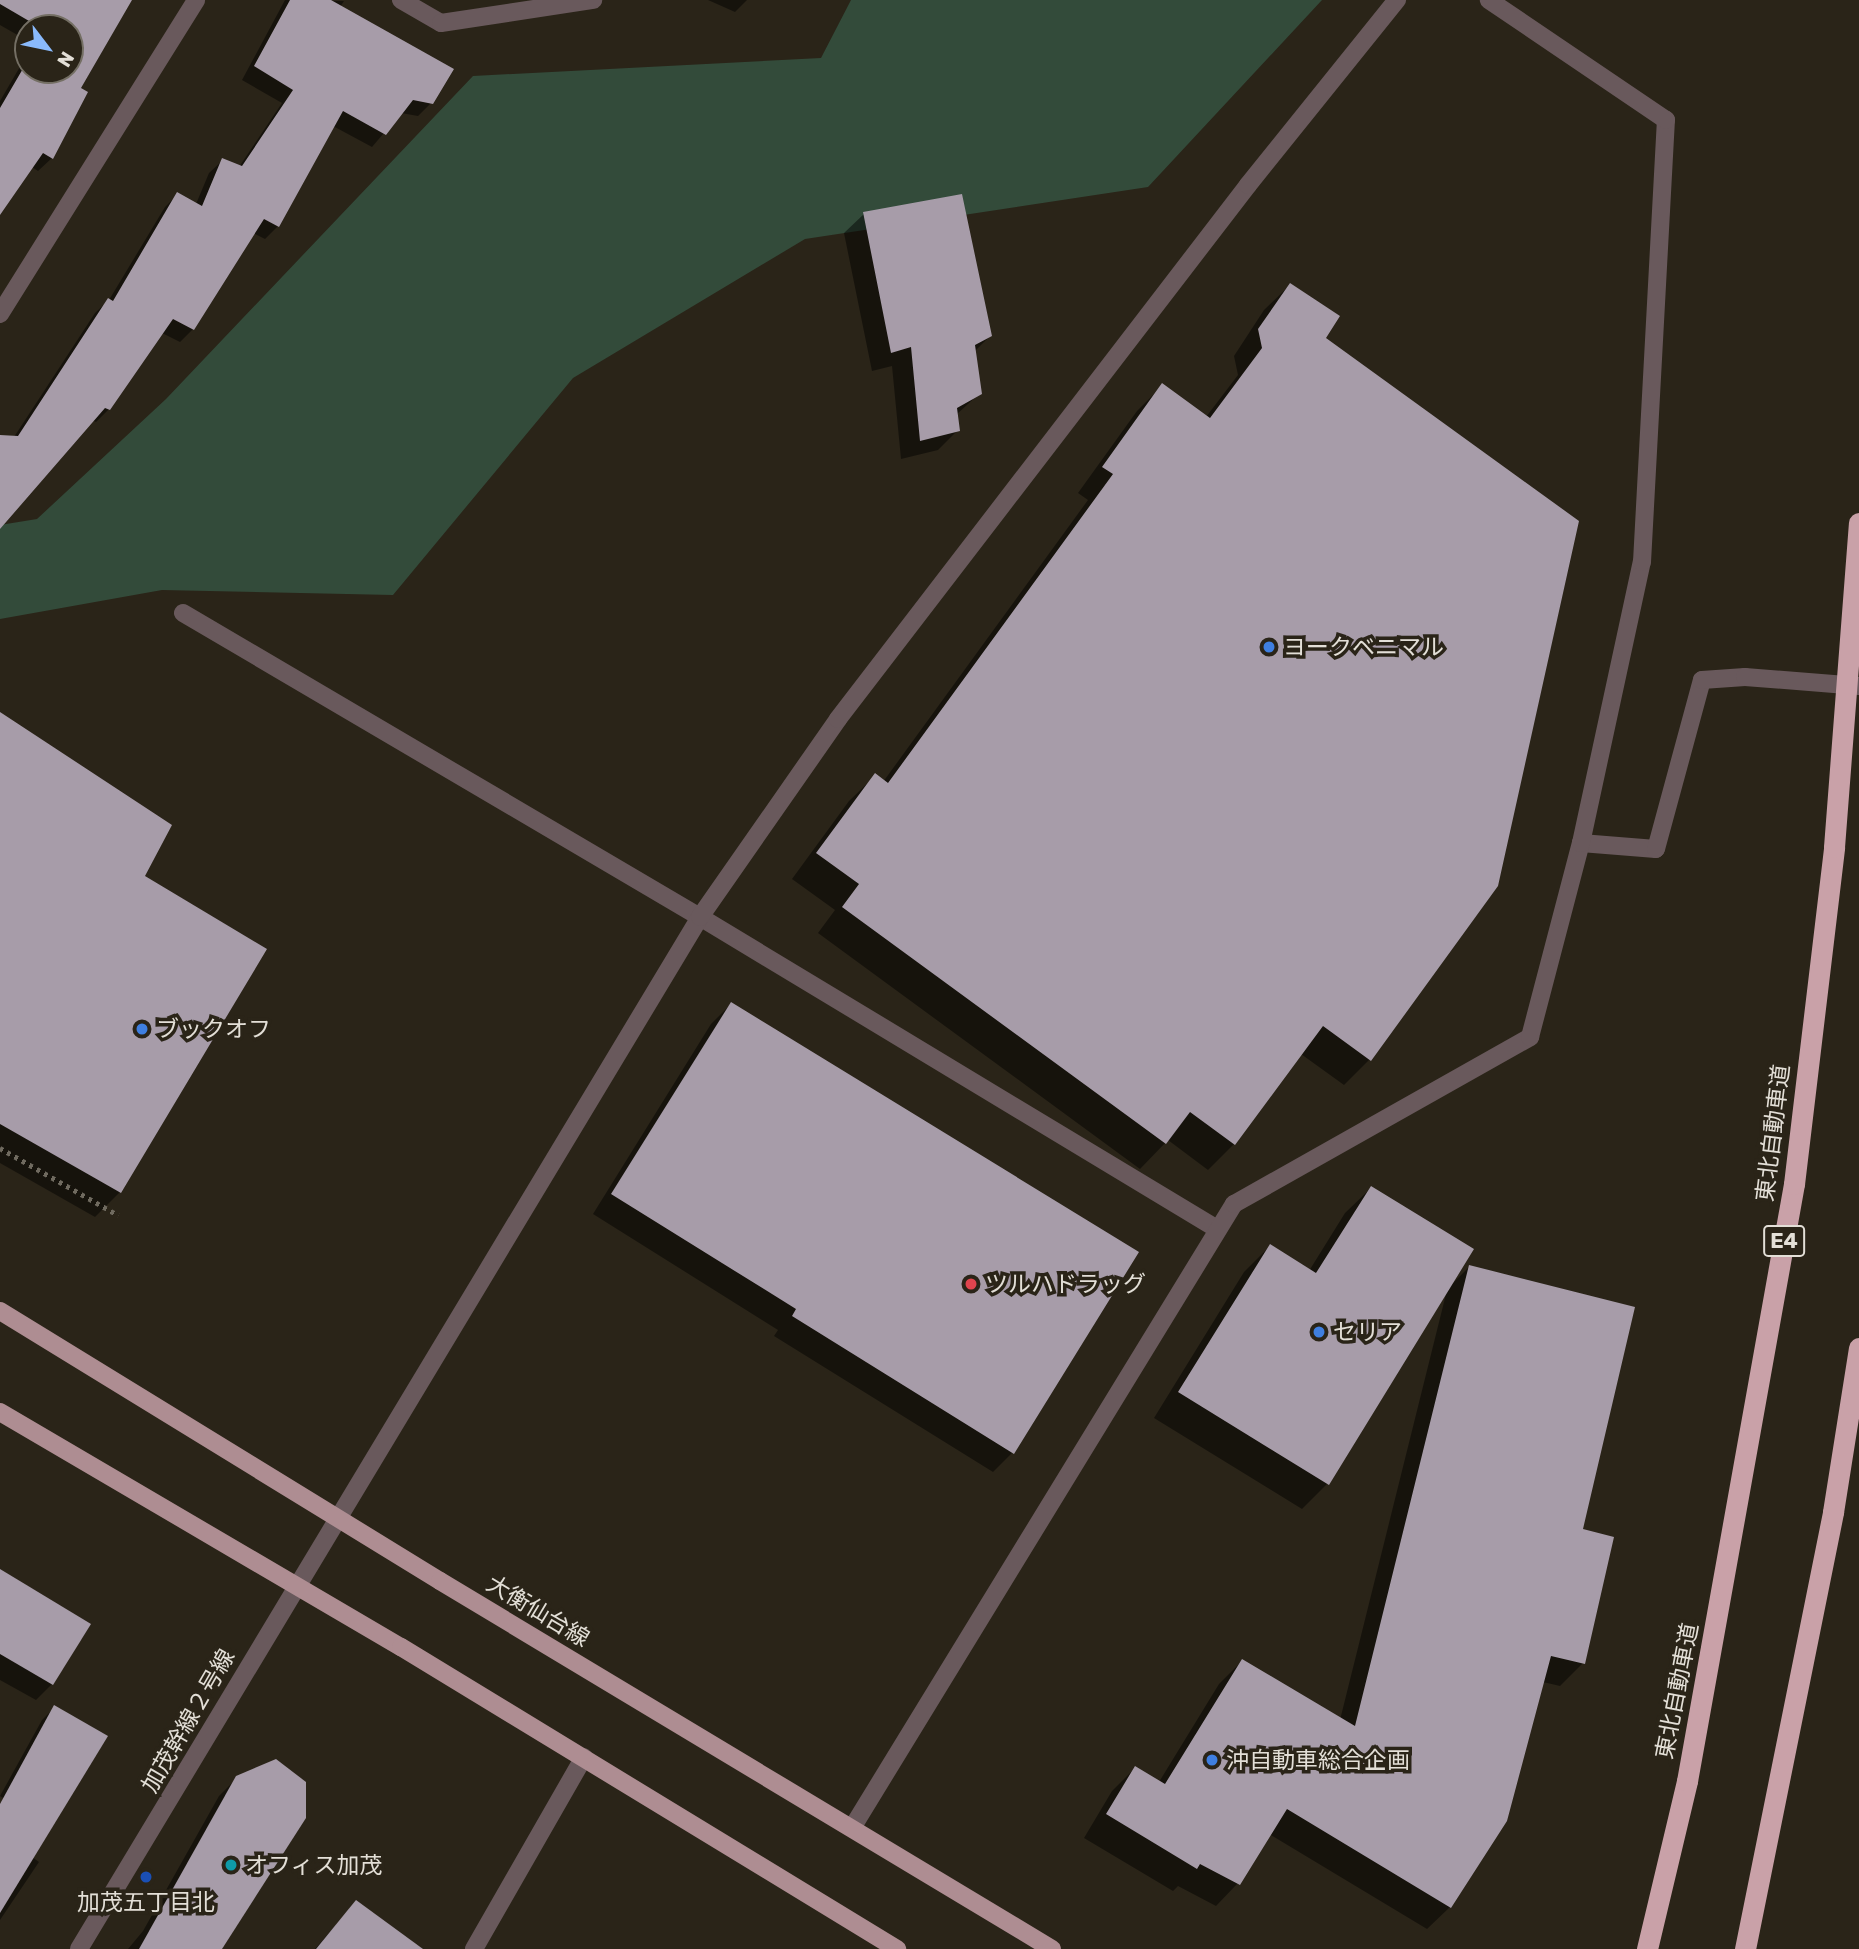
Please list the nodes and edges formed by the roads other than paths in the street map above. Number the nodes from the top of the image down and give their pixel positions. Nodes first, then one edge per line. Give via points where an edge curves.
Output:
1 (196, 0) edge
2 (401, 0) edge
3 (593, 0) edge
4 (1397, 0) edge
5 (1489, 0) edge
6 (0, 314) edge
7 (1859, 523) edge
8 (183, 613) dead end
9 (1859, 686) edge
10 (1580, 843) junction
11 (700, 917) junction
12 (1217, 1229) junction
13 (0, 1311) edge
14 (1859, 1348) edge
15 (0, 1412) edge
16 (339, 1518) junction
17 (297, 1586) junction
18 (584, 1757) junction
19 (852, 1828) junction
20 (79, 1949) edge
21 (474, 1949) edge
22 (897, 1949) edge
23 (1052, 1949) edge
24 (1647, 1949) edge
25 (1745, 1949) edge

1 - 6 street
2 - 3 street via 440,23
4 - 11 street, 加茂幹線２号線 via 1240,196 838,719
5 - 10 street via 1666,120 1642,562
7 - 24 highway, 東北自動車道 / E4 via 1834,847 1794,1184 1687,1781
8 - 11 street
9 - 10 street via 1745,677 1702,680 1656,849
10 - 12 street via 1530,1037 1234,1204
11 - 12 street
11 - 16 street, 加茂幹線２号線
12 - 19 street
13 - 16 main road, 大衡仙台線
14 - 25 highway via 1833,1512
15 - 17 main road
16 - 17 street, 加茂幹線２号線
16 - 19 main road, 大衡仙台線
17 - 18 main road
17 - 20 street, 加茂幹線２号線
18 - 21 street
18 - 22 main road
19 - 23 main road, 大衡仙台線

